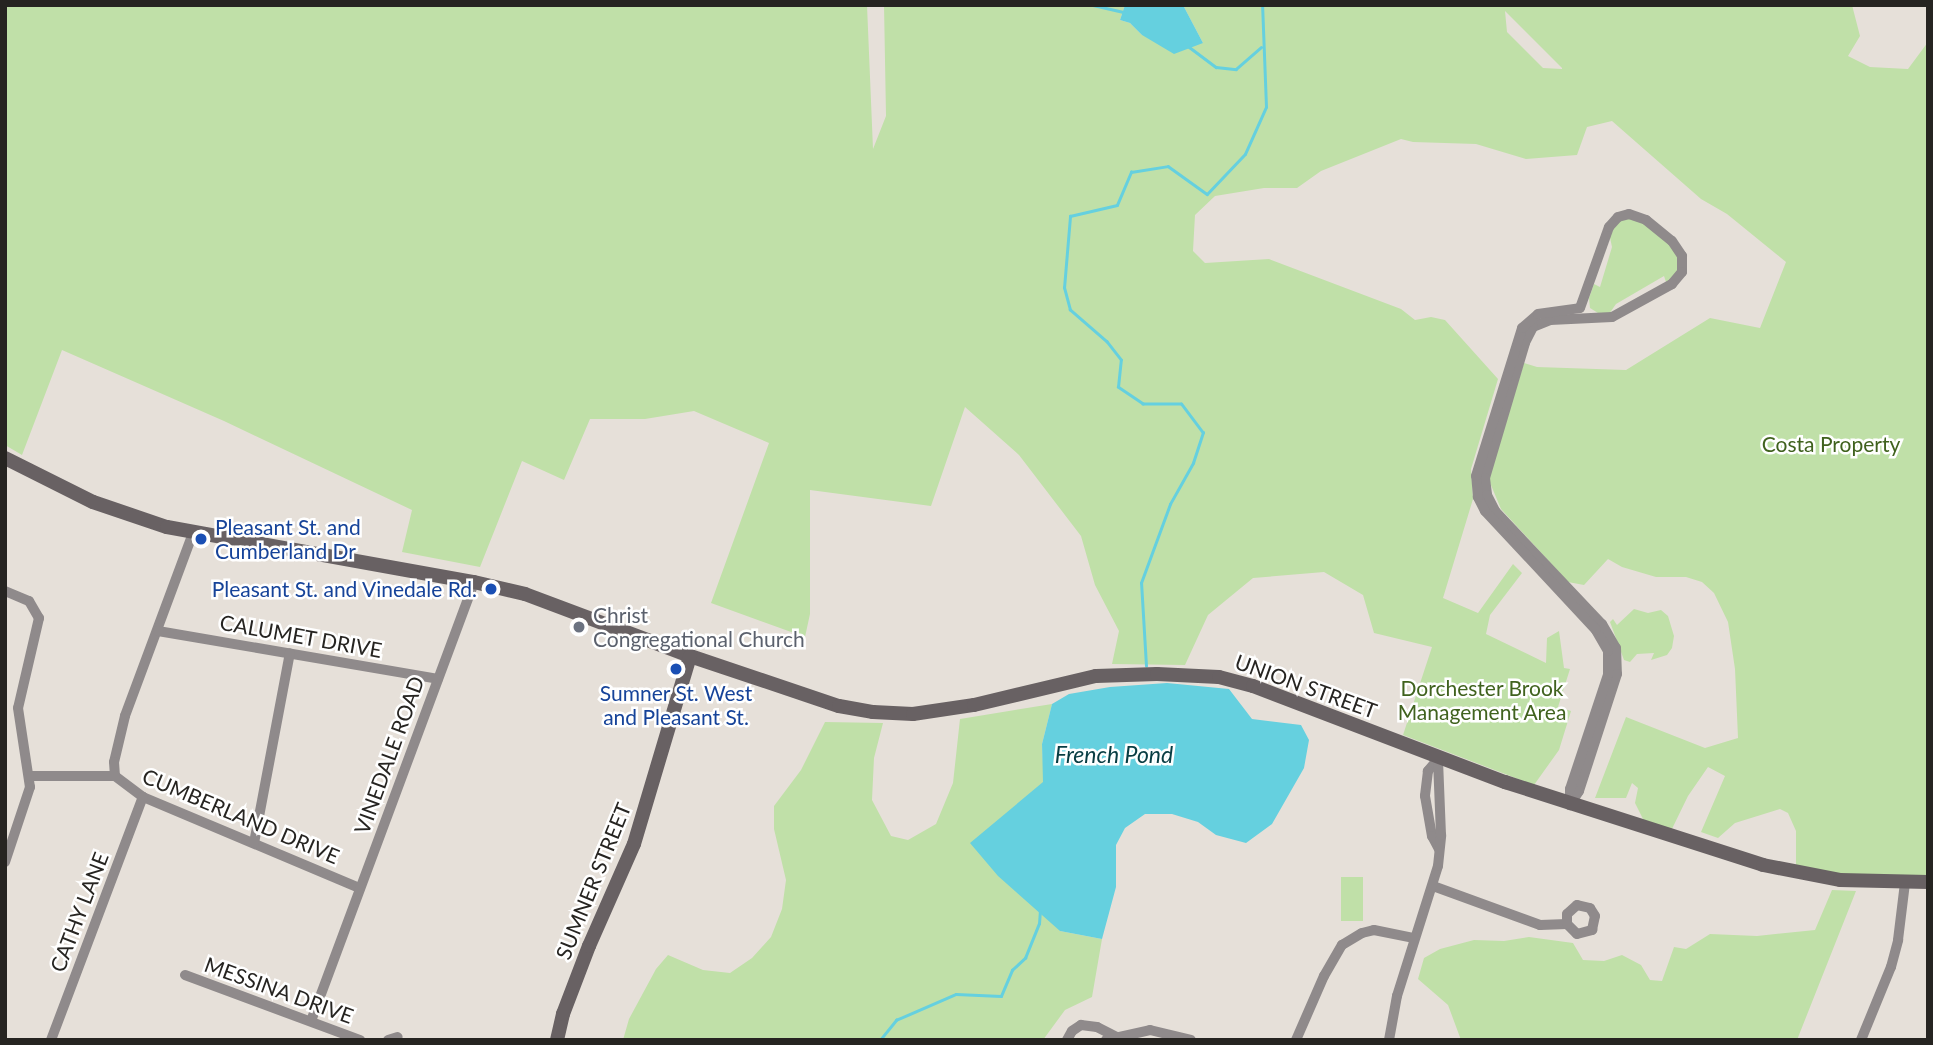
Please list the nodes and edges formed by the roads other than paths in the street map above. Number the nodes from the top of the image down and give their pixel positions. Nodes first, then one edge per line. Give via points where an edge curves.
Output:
1 (1582, 306) junction
2 (1592, 318) junction
3 (5, 458) edge
4 (193, 533) junction
5 (1540, 565) junction
6 (474, 582) junction
7 (5, 591) edge
8 (158, 631) junction
9 (290, 653) junction
10 (690, 656) junction
11 (438, 679) junction
12 (1438, 759) junction
13 (30, 775) junction
14 (115, 776) junction
15 (143, 797) junction
16 (1570, 804) junction
17 (254, 843) junction
18 (5, 862) edge
19 (1928, 882) edge
20 (1905, 883) junction
21 (1433, 886) junction
22 (360, 888) junction
23 (1567, 924) dead end
24 (1414, 938) junction
25 (185, 975) dead end
26 (311, 1021) junction
27 (1118, 1037) junction
28 (51, 1040) edge
29 (360, 1040) edge
30 (557, 1040) edge
31 (1068, 1040) edge
32 (1106, 1040) edge
33 (1191, 1040) edge
34 (1296, 1040) edge
35 (1389, 1040) edge
36 (1861, 1040) edge

1 - 2 street
1 - 2 street via 1608,230 1618,217 1639,216 1676,246 1683,265 1675,281 1612,317
1 - 5 street via 1538,314 1524,325 1477,471 1477,492 1485,511
2 - 5 street via 1546,320 1531,331 1486,472 1486,490 1495,511
3 - 4 main road, UNION STREET via 93,502
4 - 6 main road, UNION STREET
4 - 8 street, CUMBERLAND DRIVE
5 - 16 street via 1614,642 1614,667 1570,789
6 - 10 main road, UNION STREET via 558,604
6 - 11 street, VINEDALE ROAD
7 - 13 street via 29,601 39,618 18,708
8 - 9 street, CALUMET DRIVE
8 - 14 street, CUMBERLAND DRIVE via 125,716
9 - 11 street, CALUMET DRIVE
9 - 17 street
10 - 12 main road, UNION STREET via 861,710 913,714 974,705 1096,676 1197,675 1253,686
10 - 30 main road, SUMNER STREET via 634,844 589,946
11 - 22 street, VINEDALE ROAD
12 - 16 main road, UNION STREET
12 - 21 street via 1428,771 1425,796 1439,849
13 - 14 street
13 - 18 street via 27,799
14 - 15 street, CUMBERLAND DRIVE
15 - 17 street, CUMBERLAND DRIVE
15 - 28 street, CATHY LANE
16 - 20 main road, UNION STREET via 1786,870 1840,880
17 - 22 street, CUMBERLAND DRIVE
19 - 20 main road, UNION STREET
20 - 36 street via 1891,967
21 - 23 street via 1540,925
21 - 24 street
22 - 26 street, VINEDALE ROAD
24 - 34 street via 1374,930 1342,945
24 - 35 street
25 - 26 street, MESSINA DRIVE
26 - 29 street, MESSINA DRIVE
27 - 31 street via 1081,1025
27 - 32 street
27 - 33 street via 1150,1030

